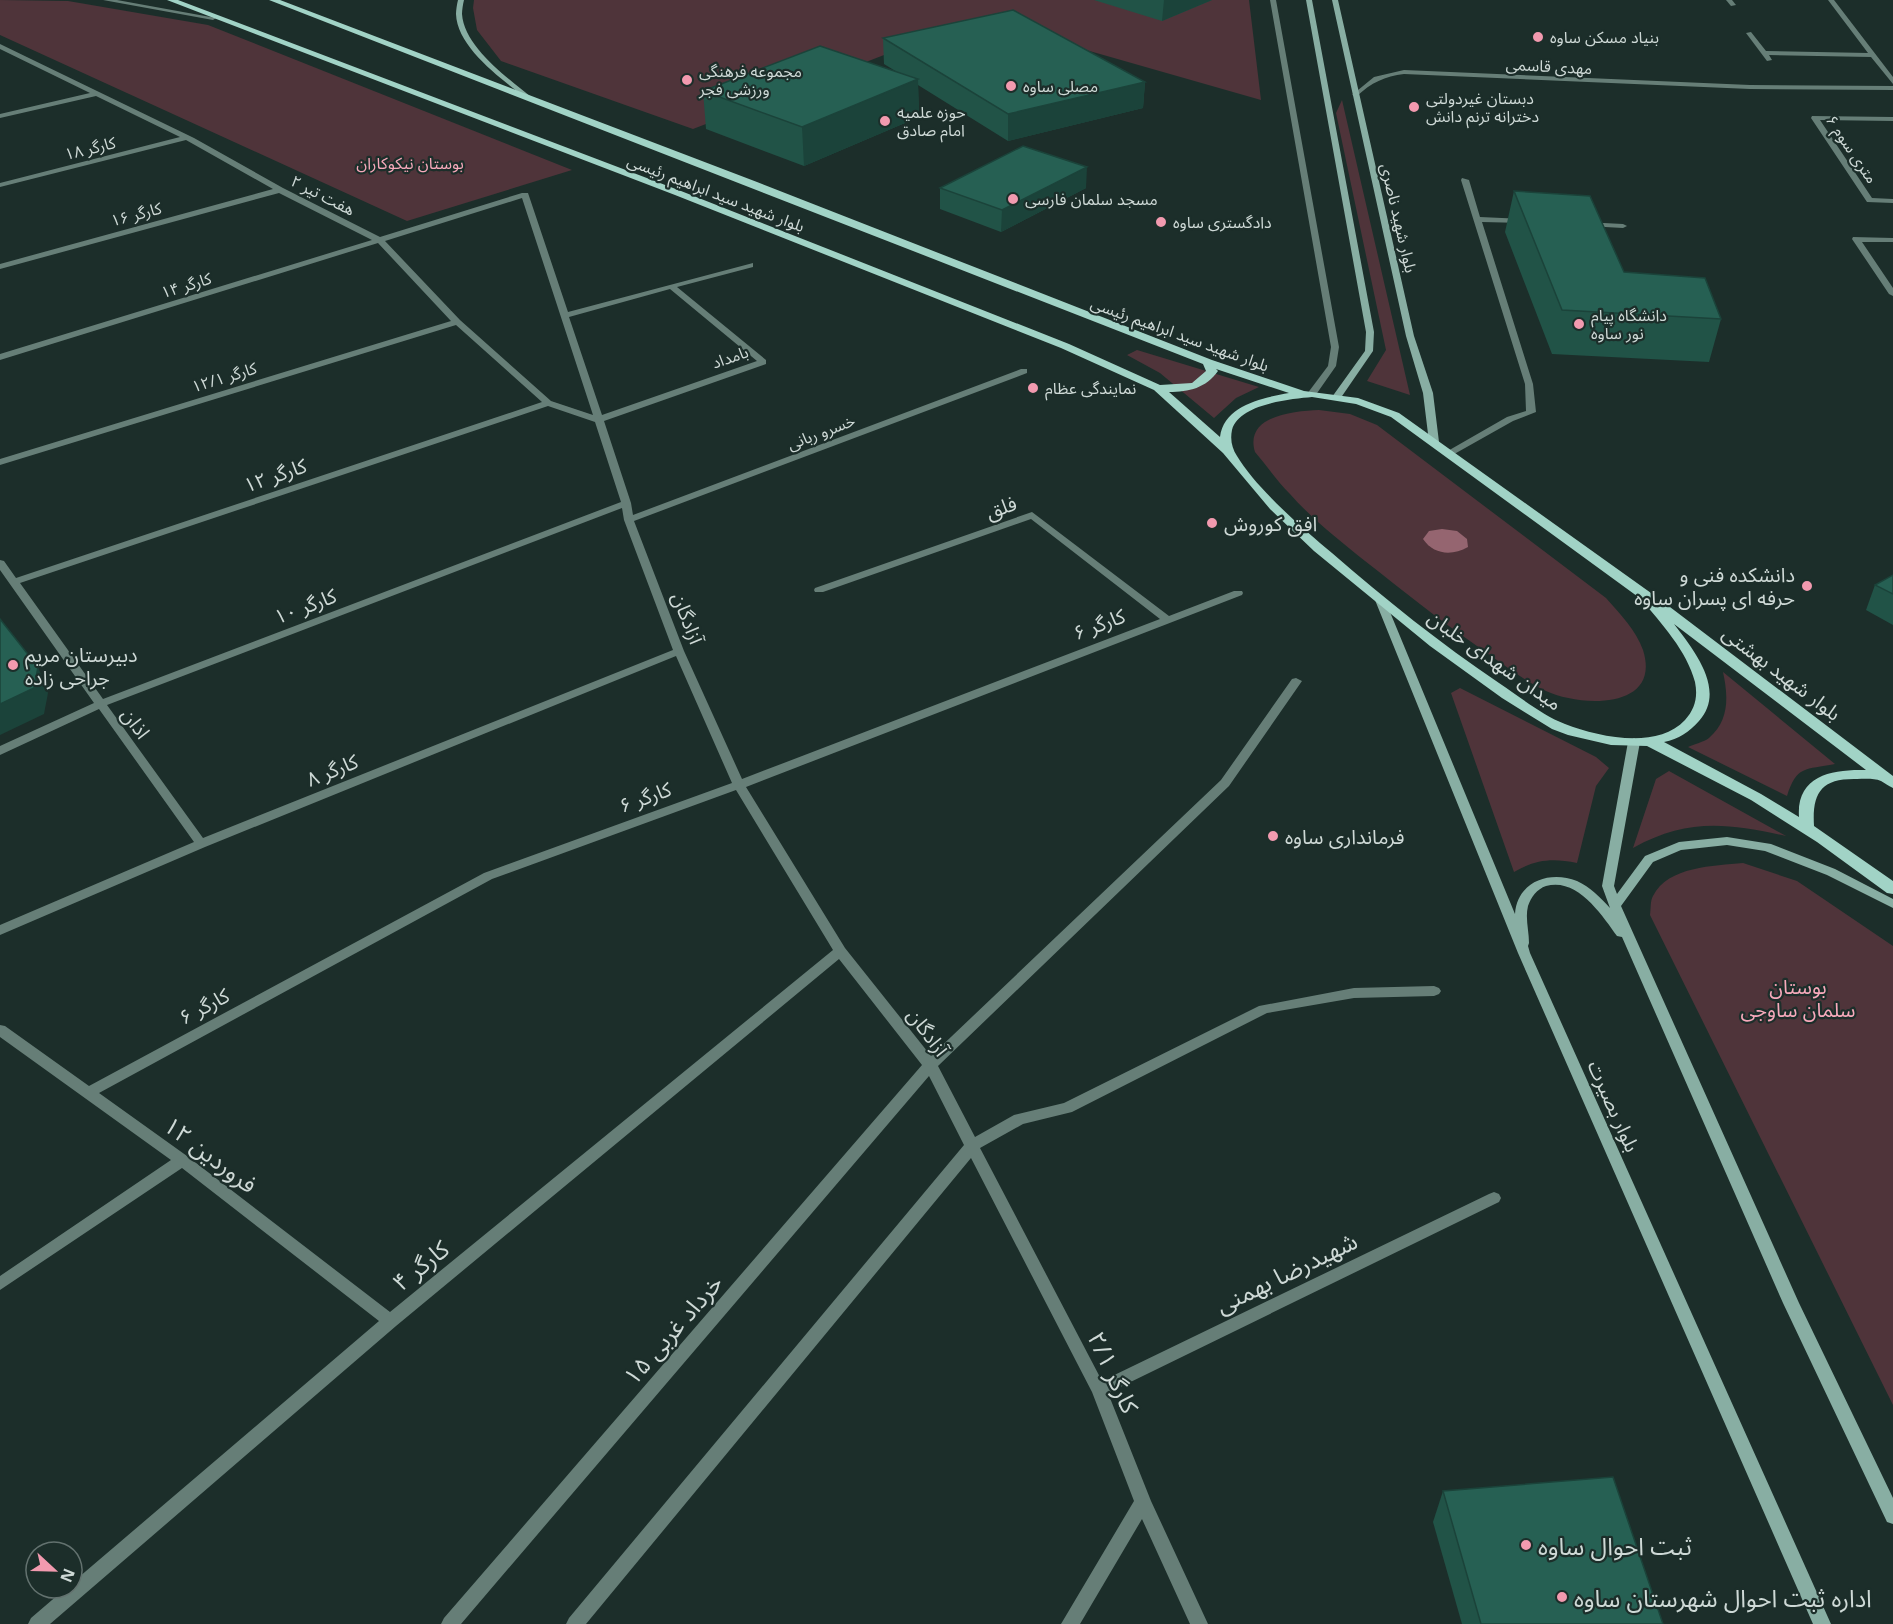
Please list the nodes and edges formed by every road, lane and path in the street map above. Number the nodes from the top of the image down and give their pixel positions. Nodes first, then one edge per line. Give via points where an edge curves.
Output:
1 (106, 0) edge
2 (171, 0) edge
3 (273, 0) edge
4 (461, 0) edge
5 (1273, 0) edge
6 (1309, 0) edge
7 (1335, 0) edge
8 (1832, 0) edge
9 (213, 18) junction
10 (1749, 33) dead end
11 (0, 46) edge
12 (1764, 53) junction
13 (1871, 55) junction
14 (1770, 61) dead end
15 (1893, 82) edge
16 (1893, 88) edge
17 (96, 93) junction
18 (1355, 95) junction
19 (529, 98) junction
20 (0, 116) edge
21 (1893, 119) edge
22 (186, 138) junction
23 (1465, 180) dead end
24 (0, 185) edge
25 (280, 190) junction
26 (1893, 201) edge
27 (1478, 219) junction
28 (1533, 221) edge
29 (1578, 224) edge
30 (1623, 225) dead end
31 (1893, 240) edge
32 (381, 241) junction
33 (750, 266) dead end
34 (0, 267) edge
35 (672, 287) junction
36 (1893, 294) edge
37 (565, 315) junction
38 (457, 322) junction
39 (0, 357) edge
40 (1208, 362) junction
41 (1024, 371) dead end
42 (1158, 388) junction
43 (1309, 394) junction
44 (1337, 397) junction
45 (548, 403) junction
46 (597, 420) junction
47 (1434, 442) junction
48 (1229, 452) junction
49 (1449, 454) junction
50 (0, 462) edge
51 (626, 503) junction
52 (629, 520) junction
53 (0, 563) edge
54 (14, 582) junction
55 (819, 590) dead end
56 (1238, 592) dead end
57 (1646, 596) junction
58 (1380, 600) junction
59 (1168, 620) junction
60 (679, 651) junction
61 (1296, 681) dead end
62 (100, 704) junction
63 (1641, 741) junction
64 (0, 751) edge
65 (1890, 776) edge
66 (739, 785) junction
67 (1807, 828) junction
68 (201, 844) junction
69 (1893, 889) edge
70 (1893, 904) edge
71 (1615, 906) junction
72 (0, 930) edge
73 (1633, 945) junction
74 (840, 951) junction
75 (1524, 954) junction
76 (1434, 991) dead end
77 (0, 1030) edge
78 (930, 1065) junction
79 (90, 1092) junction
80 (972, 1146) junction
81 (182, 1160) junction
82 (1494, 1198) dead end
83 (0, 1284) edge
84 (390, 1321) junction
85 (1099, 1390) junction
86 (1143, 1502) junction
87 (1893, 1516) edge
88 (37, 1624) edge
89 (450, 1624) edge
90 (574, 1624) edge
91 (1070, 1624) edge
92 (1199, 1624) edge
93 (1822, 1624) edge

1 - 9 street
2 - 9 main road, بلوار شهید سید ابراهیم رئیسی
3 - 19 main road, بلوار شهید سید ابراهیم رئیسی
4 - 19 main road via 462,25 470,43
5 - 43 street via 1335,347 1332,366
6 - 44 main road via 1371,332 1369,351
7 - 18 main road, بلوار شهید ناصری
8 - 13 street
9 - 42 main road, بلوار شهید سید ابراهیم رئیسی via 689,198 1065,346
10 - 12 street
11 - 17 street, هفت تیر ۲
12 - 13 street
12 - 14 street
13 - 15 street
16 - 18 street, مهدی قاسمی via 1750,87 1392,72 1368,81
17 - 20 street
17 - 22 street, هفت تیر ۲
18 - 47 main road, بلوار شهید ناصری via 1410,336 1428,393
19 - 40 main road, بلوار شهید سید ابراهیم رئیسی
21 - 26 street, ۶ متری سوم via 1815,118 1870,200
22 - 24 street, کارگر ۱۸
22 - 25 street, هفت تیر ۲
23 - 27 street
25 - 32 street, هفت تیر ۲
25 - 34 street, کارگر ۱۶
27 - 28 street
27 - 49 street via 1529,384 1531,412 1510,419
29 - 30 street
31 - 36 street via 1856,239
32 - 37 street, آزادگان via 525,195
32 - 38 street, هفت تیر ۲
32 - 39 street, کارگر ۱۴
33 - 35 street
35 - 37 street
35 - 46 street, بامداد via 763,362
37 - 46 street, آزادگان
38 - 45 street, هفت تیر ۲
38 - 50 street, کارگر ۱۲/۱
40 - 42 main road via 1212,371 1204,381 1179,388
40 - 43 main road, بلوار شهید سید ابراهیم رئیسی
41 - 52 street, خسرو ربانی
42 - 48 main road, بلوار شهید سید ابراهیم رئیسی
43 - 44 main road, میدان شهدای خلبان
43 - 48 main road, میدان شهدای خلبان via 1275,398 1244,411 1227,430
44 - 47 main road, میدان شهدای خلبان via 1395,415
45 - 46 street, هفت تیر ۲
45 - 54 street, کارگر ۱۲
46 - 51 street, آزادگان
47 - 49 main road, میدان شهدای خلبان
48 - 58 main road, میدان شهدای خلبان via 1268,501
49 - 57 main road, میدان شهدای خلبان
51 - 52 street, آزادگان
51 - 62 street, کارگر ۱۰
52 - 60 street, آزادگان
53 - 54 street, اذان
54 - 62 street, اذان
55 - 59 street, فلق via 1032,515
56 - 59 street, کارگر ۶
57 - 63 main road, میدان شهدای خلبان via 1694,665 1703,696 1693,722 1678,732
57 - 65 main road, بلوار شهید بهشتی
58 - 63 main road, میدان شهدای خلبان via 1422,635 1557,726 1608,741
58 - 75 main road, بلوار بصیرت
59 - 66 street, کارگر ۶
60 - 66 street, آزادگان
60 - 68 street, کارگر ۸
61 - 78 street, ۱۵ خرداد غربی via 1225,783
62 - 64 street, کارگر ۱۰
62 - 68 street, اذان
63 - 67 main road via 1756,797
63 - 71 main road via 1608,886
65 - 67 main road via 1849,773 1817,784 1808,800
66 - 74 street, آزادگان
66 - 79 street, کارگر ۶ via 488,876
67 - 69 main road
68 - 72 street, کارگر ۸
70 - 71 main road via 1831,872 1767,847 1727,841 1679,846 1650,859
71 - 73 main road
73 - 75 main road via 1582,889 1567,881 1550,880 1532,889 1521,908
73 - 87 main road via 1791,1303
74 - 78 street, آزادگان
74 - 84 street, کارگر ۴
75 - 93 main road, بلوار بصیرت
76 - 80 street via 1353,993 1264,1009 1067,1108 1019,1119
77 - 79 street, ۱۲ فروردین
78 - 80 street, آزادگان
78 - 89 street, ۱۵ خرداد غربی
79 - 81 street, ۱۲ فروردین
80 - 85 street, کارگر ۲/۱
80 - 90 street
81 - 83 street
81 - 84 street, ۱۲ فروردین
82 - 85 street, شهیدرضا بهمنی
84 - 88 street, کارگر ۴
85 - 86 street, کارگر ۲/۱
86 - 91 street
86 - 92 street, کارگر ۲/۱

